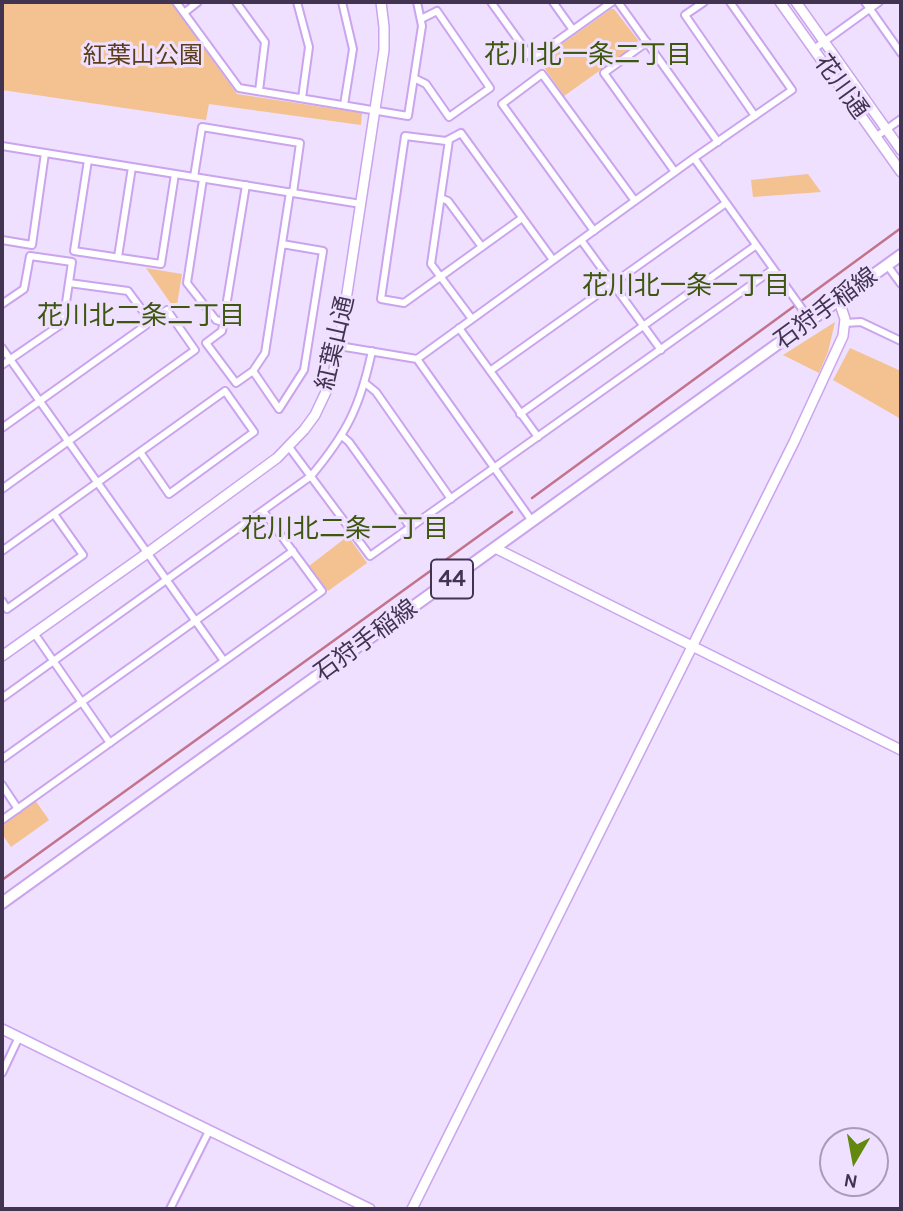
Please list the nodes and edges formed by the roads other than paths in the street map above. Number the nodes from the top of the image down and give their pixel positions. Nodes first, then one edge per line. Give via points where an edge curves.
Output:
1 (176, 2) edge
2 (198, 2) edge
3 (236, 2) edge
4 (297, 2) edge
5 (342, 2) edge
6 (381, 2) edge
7 (417, 2) edge
8 (491, 2) edge
9 (552, 2) edge
10 (612, 2) edge
11 (618, 2) edge
12 (704, 2) edge
13 (730, 2) edge
14 (780, 2) edge
15 (796, 2) edge
16 (865, 2) edge
17 (879, 2) edge
18 (870, 8) junction
19 (184, 13) junction
20 (421, 19) junction
21 (573, 30) junction
22 (824, 41) junction
23 (647, 43) junction
24 (814, 49) junction
25 (901, 53) edge
26 (414, 78) junction
27 (259, 91) junction
28 (302, 98) junction
29 (344, 105) junction
30 (375, 110) junction
31 (755, 116) junction
32 (901, 119) edge
33 (887, 129) junction
34 (877, 136) junction
35 (449, 140) junction
36 (718, 142) junction
37 (2, 146) edge
38 (901, 150) edge
39 (45, 153) junction
40 (694, 158) junction
41 (88, 160) junction
42 (132, 167) junction
43 (676, 172) junction
44 (901, 172) edge
45 (175, 174) junction
46 (194, 177) junction
47 (203, 179) junction
48 (246, 185) junction
49 (291, 193) junction
50 (441, 198) junction
51 (635, 201) junction
52 (726, 203) junction
53 (361, 204) junction
54 (522, 218) junction
55 (594, 231) junction
56 (2, 240) edge
57 (581, 240) junction
58 (282, 244) junction
59 (755, 246) junction
60 (482, 247) junction
61 (901, 255) edge
62 (118, 257) junction
63 (553, 260) junction
64 (887, 265) junction
65 (772, 270) junction
66 (440, 277) junction
67 (69, 283) junction
68 (612, 283) junction
69 (901, 284) edge
70 (839, 301) junction
71 (2, 304) edge
72 (472, 319) junction
73 (810, 320) junction
74 (151, 322) junction
75 (223, 322) junction
76 (845, 323) junction
77 (643, 325) junction
78 (460, 328) junction
79 (900, 338) edge
80 (339, 346) junction
81 (2, 348) edge
82 (660, 350) junction
83 (372, 351) junction
84 (10, 359) junction
85 (417, 359) junction
86 (2, 365) edge
87 (490, 370) junction
88 (253, 371) junction
89 (365, 383) junction
90 (39, 402) junction
91 (520, 414) junction
92 (2, 428) edge
93 (342, 436) junction
94 (538, 437) junction
95 (67, 442) junction
96 (289, 447) junction
97 (140, 452) junction
98 (494, 468) junction
99 (311, 476) junction
100 (97, 483) junction
101 (2, 489) edge
102 (451, 499) junction
103 (263, 511) junction
104 (54, 514) junction
105 (532, 521) junction
106 (411, 527) junction
107 (495, 548) junction
108 (2, 551) edge
109 (293, 551) junction
110 (146, 554) junction
111 (166, 581) junction
112 (2, 601) edge
113 (195, 621) junction
114 (34, 633) junction
115 (690, 647) junction
116 (2, 656) edge
117 (52, 662) junction
118 (223, 662) junction
119 (2, 698) edge
120 (81, 703) junction
121 (110, 743) junction
122 (901, 750) edge
123 (2, 760) edge
124 (2, 785) edge
125 (18, 809) junction
126 (2, 820) edge
127 (2, 903) edge
128 (2, 1029) edge
129 (19, 1037) junction
130 (2, 1073) edge
131 (209, 1131) junction
132 (170, 1209) edge
133 (370, 1209) edge
134 (412, 1209) edge

1 - 19 street
2 - 19 street
3 - 27 street via 265,42
4 - 28 street via 309,47
5 - 29 street via 353,49
6 - 30 street, 紅葉山通 via 384,50
7 - 20 street
8 - 21 street via 532,59
9 - 21 street
10 - 21 street
11 - 23 street
12 - 31 street via 685,15
13 - 31 street via 792,90
14 - 24 street, 花川通
15 - 22 street, 花川通
16 - 18 street
17 - 18 street
18 - 22 street
18 - 25 street
19 - 27 street via 239,88
20 - 26 street
20 - 26 street via 437,11 490,88 449,117 426,84
22 - 24 street
22 - 33 street, 花川通
23 - 36 street
23 - 43 street via 604,73
24 - 34 street, 花川通
26 - 30 street via 408,116
27 - 28 street
28 - 29 street
29 - 30 street
30 - 53 street, 紅葉山通
31 - 36 street
32 - 33 street
33 - 34 street
33 - 38 street, 花川通
34 - 44 street, 花川通
35 - 50 street
35 - 54 street via 461,133
35 - 66 street via 405,135 381,299 404,303
36 - 40 street
37 - 39 street
39 - 41 street
39 - 56 street via 32,244
40 - 43 street
40 - 52 street
41 - 42 street
41 - 62 street via 74,251
42 - 45 street
42 - 62 street
43 - 51 street
45 - 46 street
45 - 62 street via 161,264
46 - 47 street
46 - 49 street via 202,127 299,143
47 - 48 street
47 - 75 street via 187,283 216,320
48 - 49 street
48 - 75 street
49 - 53 street
49 - 58 street
50 - 60 street
50 - 66 street via 431,264
51 - 55 street
51 - 55 street via 542,74 502,104
52 - 59 street
52 - 68 street
53 - 80 street, 紅葉山通
54 - 60 street
54 - 63 street
55 - 57 street
57 - 63 street
57 - 68 street
58 - 88 street via 264,353
58 - 88 street via 323,251 304,370 279,409
59 - 65 street
59 - 77 street
60 - 66 street
61 - 64 main road, 石狩手稲線 / 44
63 - 72 street
64 - 69 street
64 - 70 main road, 石狩手稲線 / 44
65 - 73 street
65 - 82 street
66 - 72 street
67 - 71 street via 72,262 30,256 24,289
67 - 74 street via 128,291
67 - 84 street via 63,323
68 - 77 street
68 - 87 street
70 - 73 main road, 石狩手稲線 / 44
70 - 76 street
72 - 78 street
73 - 105 main road, 石狩手稲線 / 44
74 - 90 street
74 - 95 street via 167,310 195,350
75 - 88 street via 222,331 206,343 236,383
76 - 79 street via 861,322
76 - 115 street via 794,442
77 - 82 street
77 - 91 street
78 - 85 street
78 - 87 street
80 - 83 street
80 - 96 street, 紅葉山通 via 324,400
81 - 84 street
82 - 94 street
83 - 85 street
83 - 89 street
84 - 86 street
84 - 90 street
85 - 98 street
87 - 91 street
89 - 93 street
89 - 102 street
90 - 92 street
90 - 95 street
91 - 94 street
93 - 99 street
93 - 106 street
94 - 98 street
95 - 100 street
95 - 101 street
96 - 99 street
96 - 110 street, 紅葉山通
97 - 97 street via 225,391 254,432 169,494
97 - 100 street
98 - 102 street
98 - 105 street
99 - 103 street
99 - 106 street via 370,556
100 - 104 street
100 - 110 street
102 - 106 street
103 - 109 street
103 - 111 street
104 - 108 street
104 - 112 street via 83,555 7,609
105 - 107 main road, 石狩手稲線 / 44
107 - 115 street
107 - 127 main road, 石狩手稲線 / 44
109 - 113 street
109 - 118 street via 321,591
110 - 111 street
110 - 114 street, 紅葉山通
111 - 113 street
111 - 117 street
113 - 118 street
113 - 120 street
114 - 116 street, 紅葉山通
114 - 117 street
115 - 122 street
115 - 134 street
117 - 119 street
117 - 120 street
118 - 121 street
120 - 121 street
120 - 123 street
121 - 125 street
124 - 125 street
125 - 126 street
128 - 129 street
129 - 130 street
129 - 131 street
131 - 132 street
131 - 133 street

